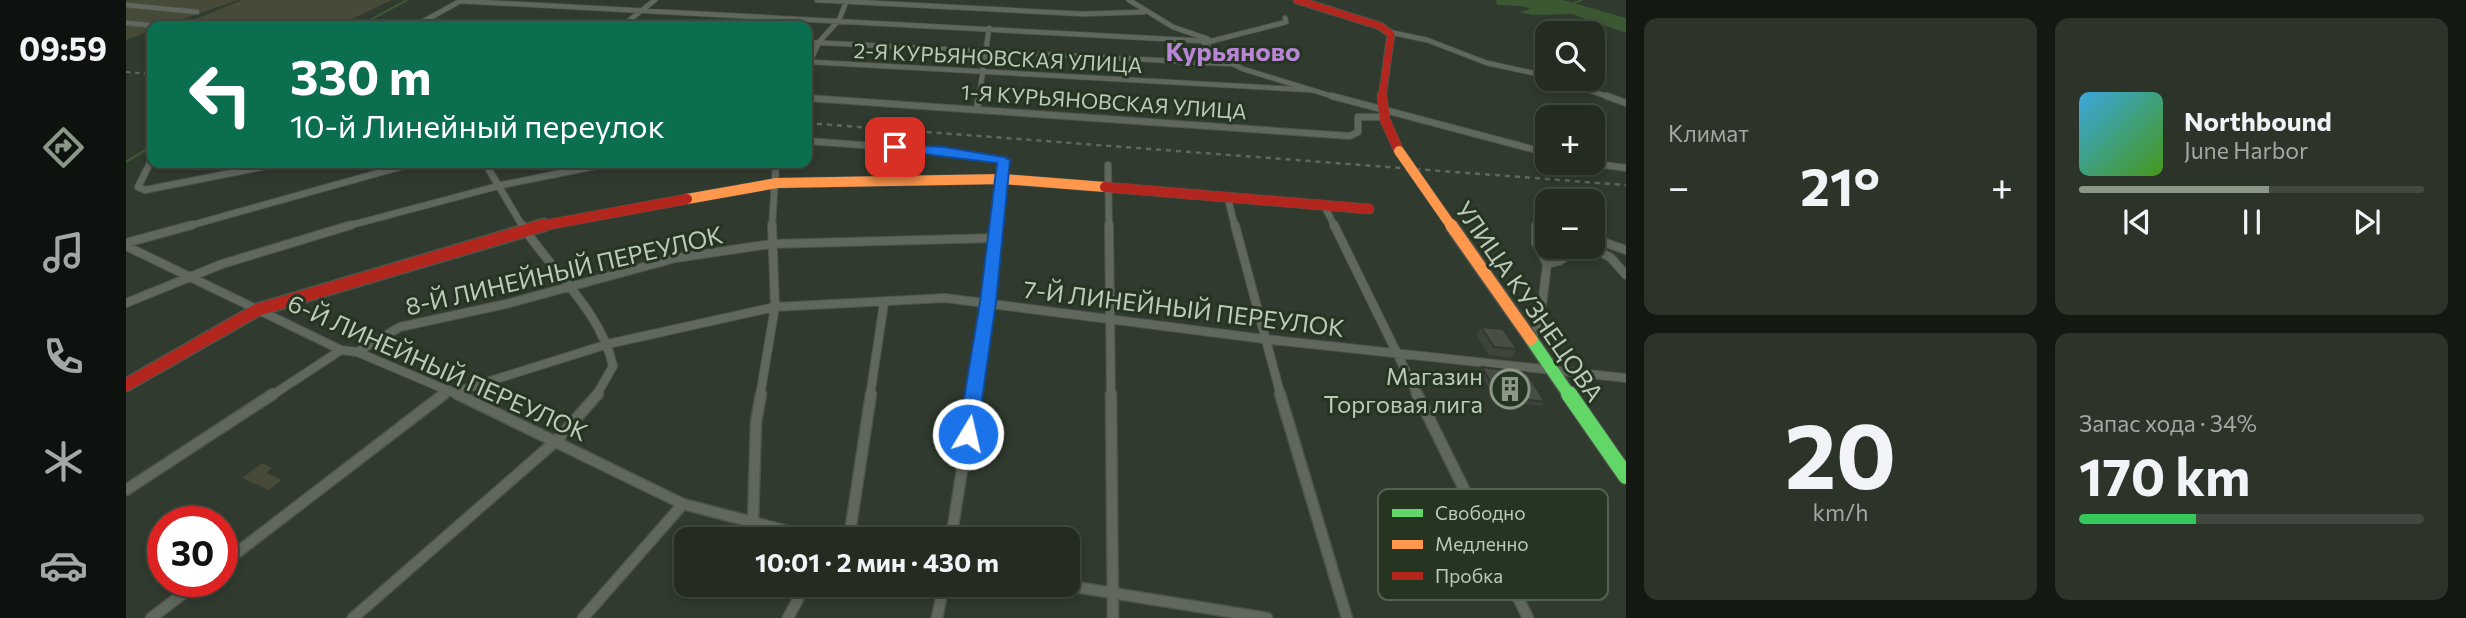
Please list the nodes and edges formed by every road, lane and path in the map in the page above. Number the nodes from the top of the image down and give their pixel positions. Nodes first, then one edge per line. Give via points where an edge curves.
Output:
1 (655, 0) edge
2 (817, 0) edge
3 (1129, 0) edge
4 (1297, 0) edge
5 (461, 1) edge
6 (847, 1) edge
7 (126, 5) edge
8 (643, 10) junction
9 (197, 12) dead end
10 (1144, 12) junction
11 (1285, 18) dead end
12 (839, 20) junction
13 (424, 21) edge
14 (629, 21) edge
15 (126, 23) edge
16 (147, 25) edge
17 (989, 28) junction
18 (1389, 32) junction
19 (812, 41) edge
20 (819, 42) junction
21 (1204, 42) junction
22 (986, 51) junction
23 (812, 58) edge
24 (1235, 64) junction
25 (812, 65) edge
26 (984, 72) junction
27 (1535, 73) edge
28 (1310, 90) junction
29 (1590, 91) edge
30 (812, 98) edge
31 (1626, 103) edge
32 (977, 109) junction
33 (1382, 114) junction
34 (812, 141) edge
35 (1535, 150) edge
36 (1108, 164) dead end
37 (1605, 165) edge
38 (1626, 167) edge
39 (148, 168) edge
40 (257, 168) edge
41 (396, 168) edge
42 (488, 168) edge
43 (584, 168) edge
44 (776, 168) edge
45 (1003, 179) junction
46 (777, 183) junction
47 (497, 184) junction
48 (1108, 187) junction
49 (1227, 199) junction
50 (1325, 206) junction
51 (1369, 209) dead end
52 (525, 229) junction
53 (996, 238) junction
54 (129, 243) edge
55 (1605, 243) edge
56 (771, 244) junction
57 (1626, 250) edge
58 (1605, 255) edge
59 (1542, 259) edge
60 (1562, 259) edge
61 (1547, 264) junction
62 (187, 274) junction
63 (1626, 275) edge
64 (571, 286) junction
65 (988, 302) junction
66 (126, 303) edge
67 (884, 303) junction
68 (775, 307) junction
69 (257, 310) junction
70 (1110, 320) junction
71 (1264, 339) junction
72 (1531, 339) junction
73 (608, 344) junction
74 (341, 350) junction
75 (357, 352) junction
76 (1398, 352) junction
77 (1552, 369) junction
78 (1626, 378) edge
79 (126, 385) edge
80 (452, 391) junction
81 (557, 440) junction
82 (1626, 476) edge
83 (1465, 489) edge
84 (126, 490) edge
85 (683, 504) junction
86 (753, 522) junction
87 (772, 527) edge
88 (851, 527) edge
89 (953, 527) edge
90 (238, 552) edge
91 (1080, 588) edge
92 (1112, 593) junction
93 (179, 597) edge
94 (799, 597) edge
95 (941, 597) edge
96 (1519, 600) edge
97 (151, 618) edge
98 (353, 618) edge
99 (583, 618) edge
100 (788, 618) edge
101 (937, 618) edge
102 (1114, 618) edge
103 (1268, 618) edge
104 (1347, 618) edge
105 (1528, 618) edge

1 - 8 street
2 - 6 street
3 - 10 street
4 - 18 street
5 - 8 street
5 - 13 street
6 - 10 street via 1083,14
6 - 12 street
7 - 9 street
8 - 12 street
8 - 14 street
10 - 21 street via 1208,39
11 - 21 street via 1286,22
12 - 17 street
12 - 20 street
15 - 16 street
17 - 21 street
17 - 22 street
18 - 27 street
18 - 33 street
19 - 20 street
20 - 22 street
20 - 23 street
21 - 24 street via 1212,54
22 - 24 street
22 - 26 street
24 - 28 street
25 - 26 street, 2-Я КУРЬЯНОВСКАЯ УЛИЦА
26 - 28 street, 2-Я КУРЬЯНОВСКАЯ УЛИЦА
26 - 32 street
28 - 33 street
29 - 31 street
30 - 32 street, 1-Я КУРЬЯНОВСКАЯ УЛИЦА
32 - 33 street, 1-Я КУРЬЯНОВСКАЯ УЛИЦА via 1350,136 1357,132 1358,117
33 - 35 street
33 - 72 street, УЛИЦА КУЗНЕЦОВА, bridge via 1399,150
34 - 45 street via 1004,160
36 - 48 street
37 - 38 street
39 - 40 street via 138,187 145,190
41 - 54 street
42 - 47 street
43 - 47 street
44 - 46 street
45 - 46 street
45 - 48 street
45 - 53 street
46 - 52 street
46 - 56 street
47 - 52 street
47 - 62 street
48 - 49 street
48 - 70 street
49 - 50 street
49 - 71 street
50 - 51 street
50 - 76 street
52 - 64 street
52 - 69 street
53 - 56 street, 8-Й ЛИНЕЙНЫЙ ПЕРЕУЛОК
53 - 65 street
54 - 62 street, 6-Й ЛИНЕЙНЫЙ ПЕРЕУЛОК
55 - 57 street
56 - 64 street, 8-Й ЛИНЕЙНЫЙ ПЕРЕУЛОК via 676,258
56 - 68 street
58 - 63 street
59 - 61 street
60 - 61 street
61 - 72 street via 1540,322
62 - 66 street
62 - 69 street, 6-Й ЛИНЕЙНЫЙ ПЕРЕУЛОК
64 - 73 street
64 - 75 street, 8-Й ЛИНЕЙНЫЙ ПЕРЕУЛОК via 400,327
65 - 67 street, 7-Й ЛИНЕЙНЫЙ ПЕРЕУЛОК via 944,298
65 - 70 street, 7-Й ЛИНЕЙНЫЙ ПЕРЕУЛОК
65 - 89 street
67 - 68 street, 7-Й ЛИНЕЙНЫЙ ПЕРЕУЛОК
67 - 88 street
68 - 73 street, 7-Й ЛИНЕЙНЫЙ ПЕРЕУЛОК
68 - 86 street via 757,422
69 - 74 street, 6-Й ЛИНЕЙНЫЙ ПЕРЕУЛОК
69 - 79 street
70 - 71 street, 7-Й ЛИНЕЙНЫЙ ПЕРЕУЛОК
70 - 92 street
71 - 76 street, 7-Й ЛИНЕЙНЫЙ ПЕРЕУЛОК
71 - 104 street
72 - 77 street, УЛИЦА КУЗНЕЦОВА
73 - 80 street, 7-Й ЛИНЕЙНЫЙ ПЕРЕУЛОК
73 - 81 street via 613,366 601,390
74 - 75 street, 6-Й ЛИНЕЙНЫЙ ПЕРЕУЛОК
74 - 84 street
75 - 80 street, 6-Й ЛИНЕЙНЫЙ ПЕРЕУЛОК
76 - 77 street, 7-Й ЛИНЕЙНЫЙ ПЕРЕУЛОК
76 - 83 street
77 - 78 street, 7-Й ЛИНЕЙНЫЙ ПЕРЕУЛОК
77 - 82 street, УЛИЦА КУЗНЕЦОВА
80 - 81 street, 6-Й ЛИНЕЙНЫЙ ПЕРЕУЛОК
80 - 90 street, 7-Й ЛИНЕЙНЫЙ ПЕРЕУЛОК
81 - 85 street, 6-Й ЛИНЕЙНЫЙ ПЕРЕУЛОК
81 - 98 street
85 - 86 street, 6-Й ЛИНЕЙНЫЙ ПЕРЕУЛОК
85 - 99 street
86 - 87 street, 6-Й ЛИНЕЙНЫЙ ПЕРЕУЛОК
91 - 92 street
92 - 102 street
92 - 103 street
93 - 97 street
94 - 100 street
95 - 101 street
96 - 105 street

